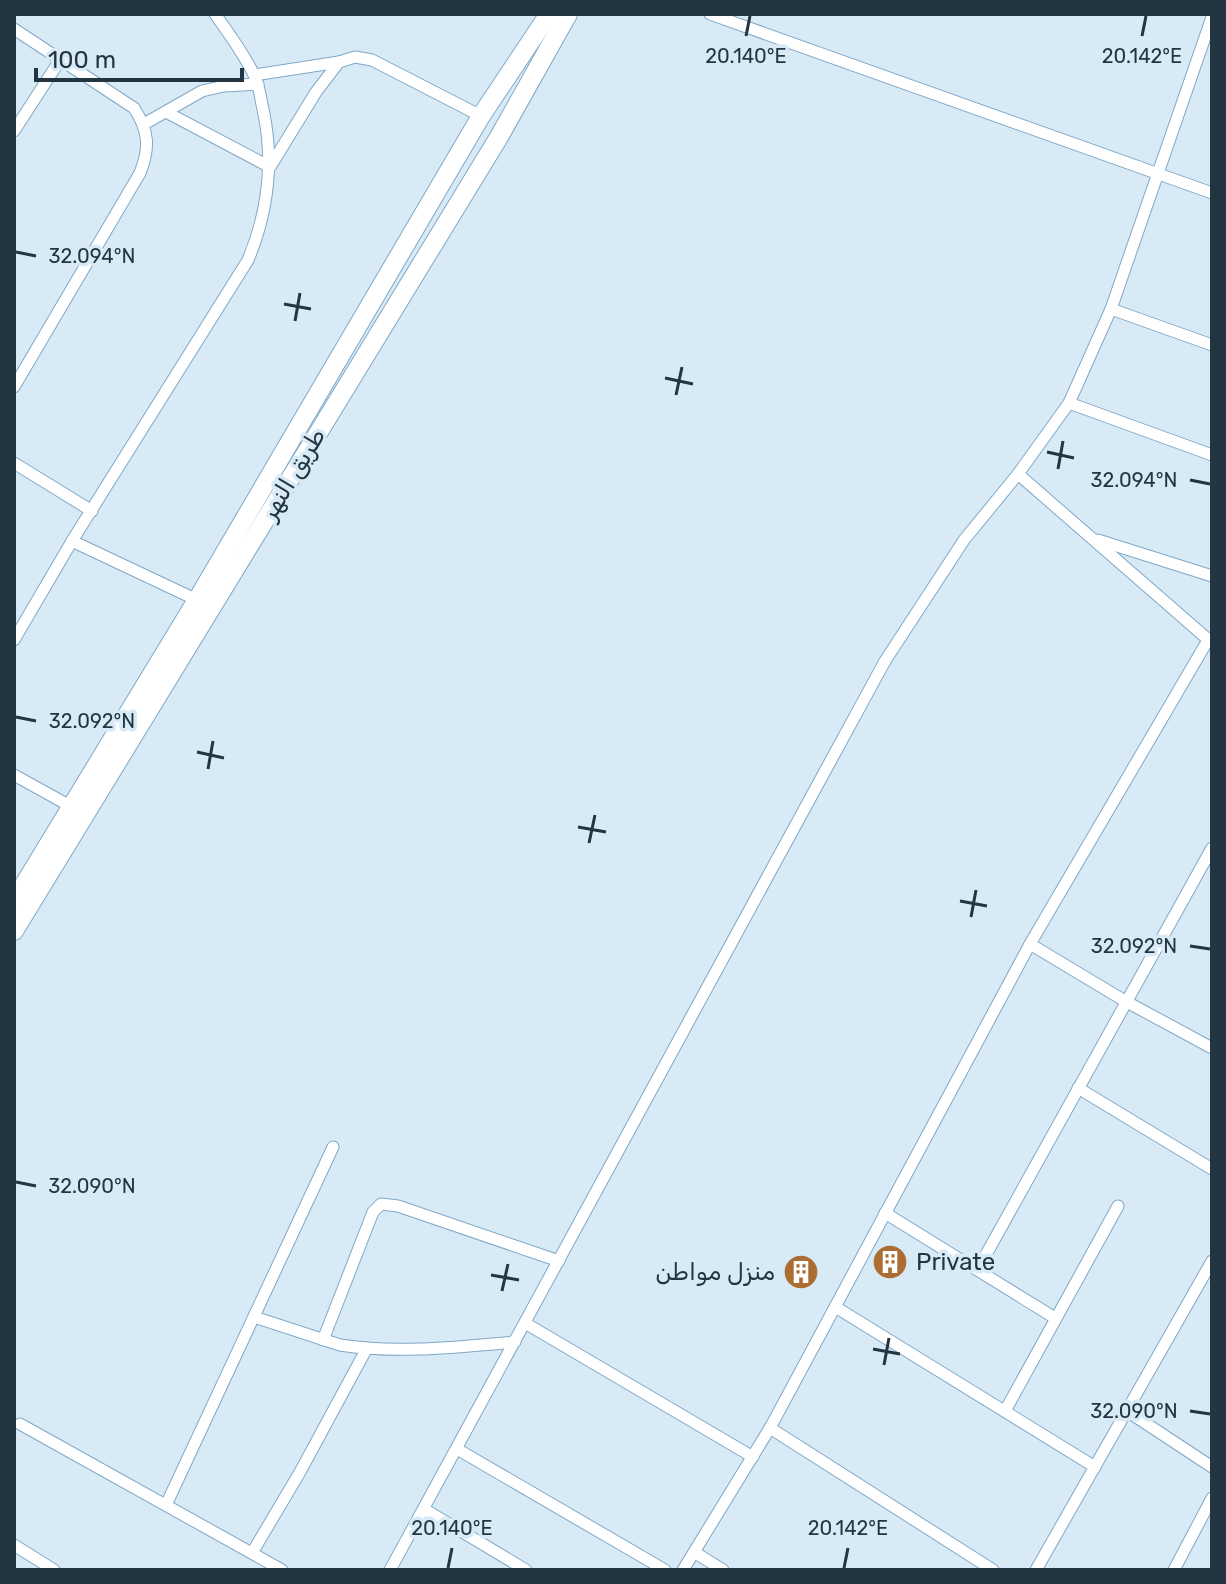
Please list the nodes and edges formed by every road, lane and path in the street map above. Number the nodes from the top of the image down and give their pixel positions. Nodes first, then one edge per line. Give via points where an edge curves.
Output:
1 (215, 14) edge
2 (549, 14) edge
3 (568, 14) edge
4 (710, 14) edge
5 (1212, 17) edge
6 (14, 29) edge
7 (60, 60) junction
8 (339, 62) junction
9 (256, 80) junction
10 (166, 112) junction
11 (481, 116) junction
12 (144, 124) junction
13 (14, 131) edge
14 (270, 167) junction
15 (1156, 173) junction
16 (1212, 193) edge
17 (1111, 309) junction
18 (1212, 345) edge
19 (14, 387) edge
20 (1069, 403) junction
21 (1212, 455) edge
22 (14, 463) edge
23 (1018, 474) junction
24 (92, 511) junction
25 (1092, 538) junction
26 (72, 541) junction
27 (1212, 576) edge
28 (197, 600) junction
29 (19, 622) edge
30 (14, 640) edge
31 (1210, 641) edge
32 (14, 775) edge
33 (72, 807) junction
34 (1212, 848) edge
35 (14, 901) edge
36 (14, 931) edge
37 (1030, 944) junction
38 (1125, 1001) junction
39 (1212, 1048) edge
40 (1078, 1088) junction
41 (333, 1147) dead end
42 (1212, 1169) edge
43 (1118, 1206) dead end
44 (885, 1213) junction
45 (559, 1261) junction
46 (1212, 1261) edge
47 (978, 1269) junction
48 (837, 1308) junction
49 (254, 1317) junction
50 (1055, 1318) junction
51 (525, 1323) junction
52 (323, 1340) junction
53 (515, 1342) junction
54 (367, 1348) junction
55 (1005, 1411) junction
56 (1127, 1411) junction
57 (20, 1424) dead end
58 (770, 1428) junction
59 (457, 1449) junction
60 (753, 1457) junction
61 (1095, 1467) junction
62 (1212, 1467) edge
63 (1212, 1498) edge
64 (166, 1505) junction
65 (424, 1509) junction
66 (14, 1545) edge
67 (694, 1552) junction
68 (252, 1553) junction
69 (54, 1570) edge
70 (282, 1570) edge
71 (390, 1570) edge
72 (526, 1570) edge
73 (665, 1570) edge
74 (683, 1570) edge
75 (723, 1570) edge
76 (993, 1570) edge
77 (1036, 1570) edge
78 (1174, 1570) edge

1 - 9 street
2 - 11 main road, طريق النهر
3 - 36 main road, طريق النهر via 499,137
4 - 15 street
5 - 15 street
6 - 7 street
7 - 12 street via 134,108
7 - 13 street
8 - 9 street
8 - 11 street via 355,57 372,60
8 - 14 street
9 - 10 street via 202,91
9 - 14 street
10 - 12 street
10 - 14 street
11 - 28 main road, طريق النهر
12 - 19 street via 147,156 140,173
14 - 24 street via 265,211 248,260
15 - 16 street
15 - 17 street
17 - 18 street
17 - 20 street
20 - 21 street
20 - 23 street
22 - 24 street
23 - 25 street
23 - 45 street via 964,540 885,661
24 - 26 street
25 - 27 street
25 - 31 street
26 - 28 street
26 - 29 street
28 - 33 main road, طريق النهر
29 - 30 street
31 - 37 street
32 - 33 street
33 - 35 main road, طريق النهر
34 - 38 street
37 - 38 street
37 - 44 street
38 - 39 street
38 - 40 street
40 - 42 street
40 - 47 street
41 - 49 street
43 - 50 street
44 - 47 street
44 - 48 street
45 - 51 street
45 - 52 street via 381,1204 373,1212
46 - 56 street
47 - 50 street
48 - 55 street
48 - 58 street
49 - 52 street
49 - 64 street
50 - 55 street
51 - 53 street
51 - 60 street
52 - 54 street
53 - 54 street
53 - 59 street
54 - 68 street
55 - 61 street
56 - 61 street
56 - 62 street
57 - 64 street
58 - 60 street
58 - 76 street
59 - 65 street
59 - 73 street
60 - 67 street
61 - 77 street
63 - 78 street
64 - 68 street
65 - 71 street
65 - 72 street
66 - 69 street
67 - 74 street
67 - 75 street
68 - 70 street

